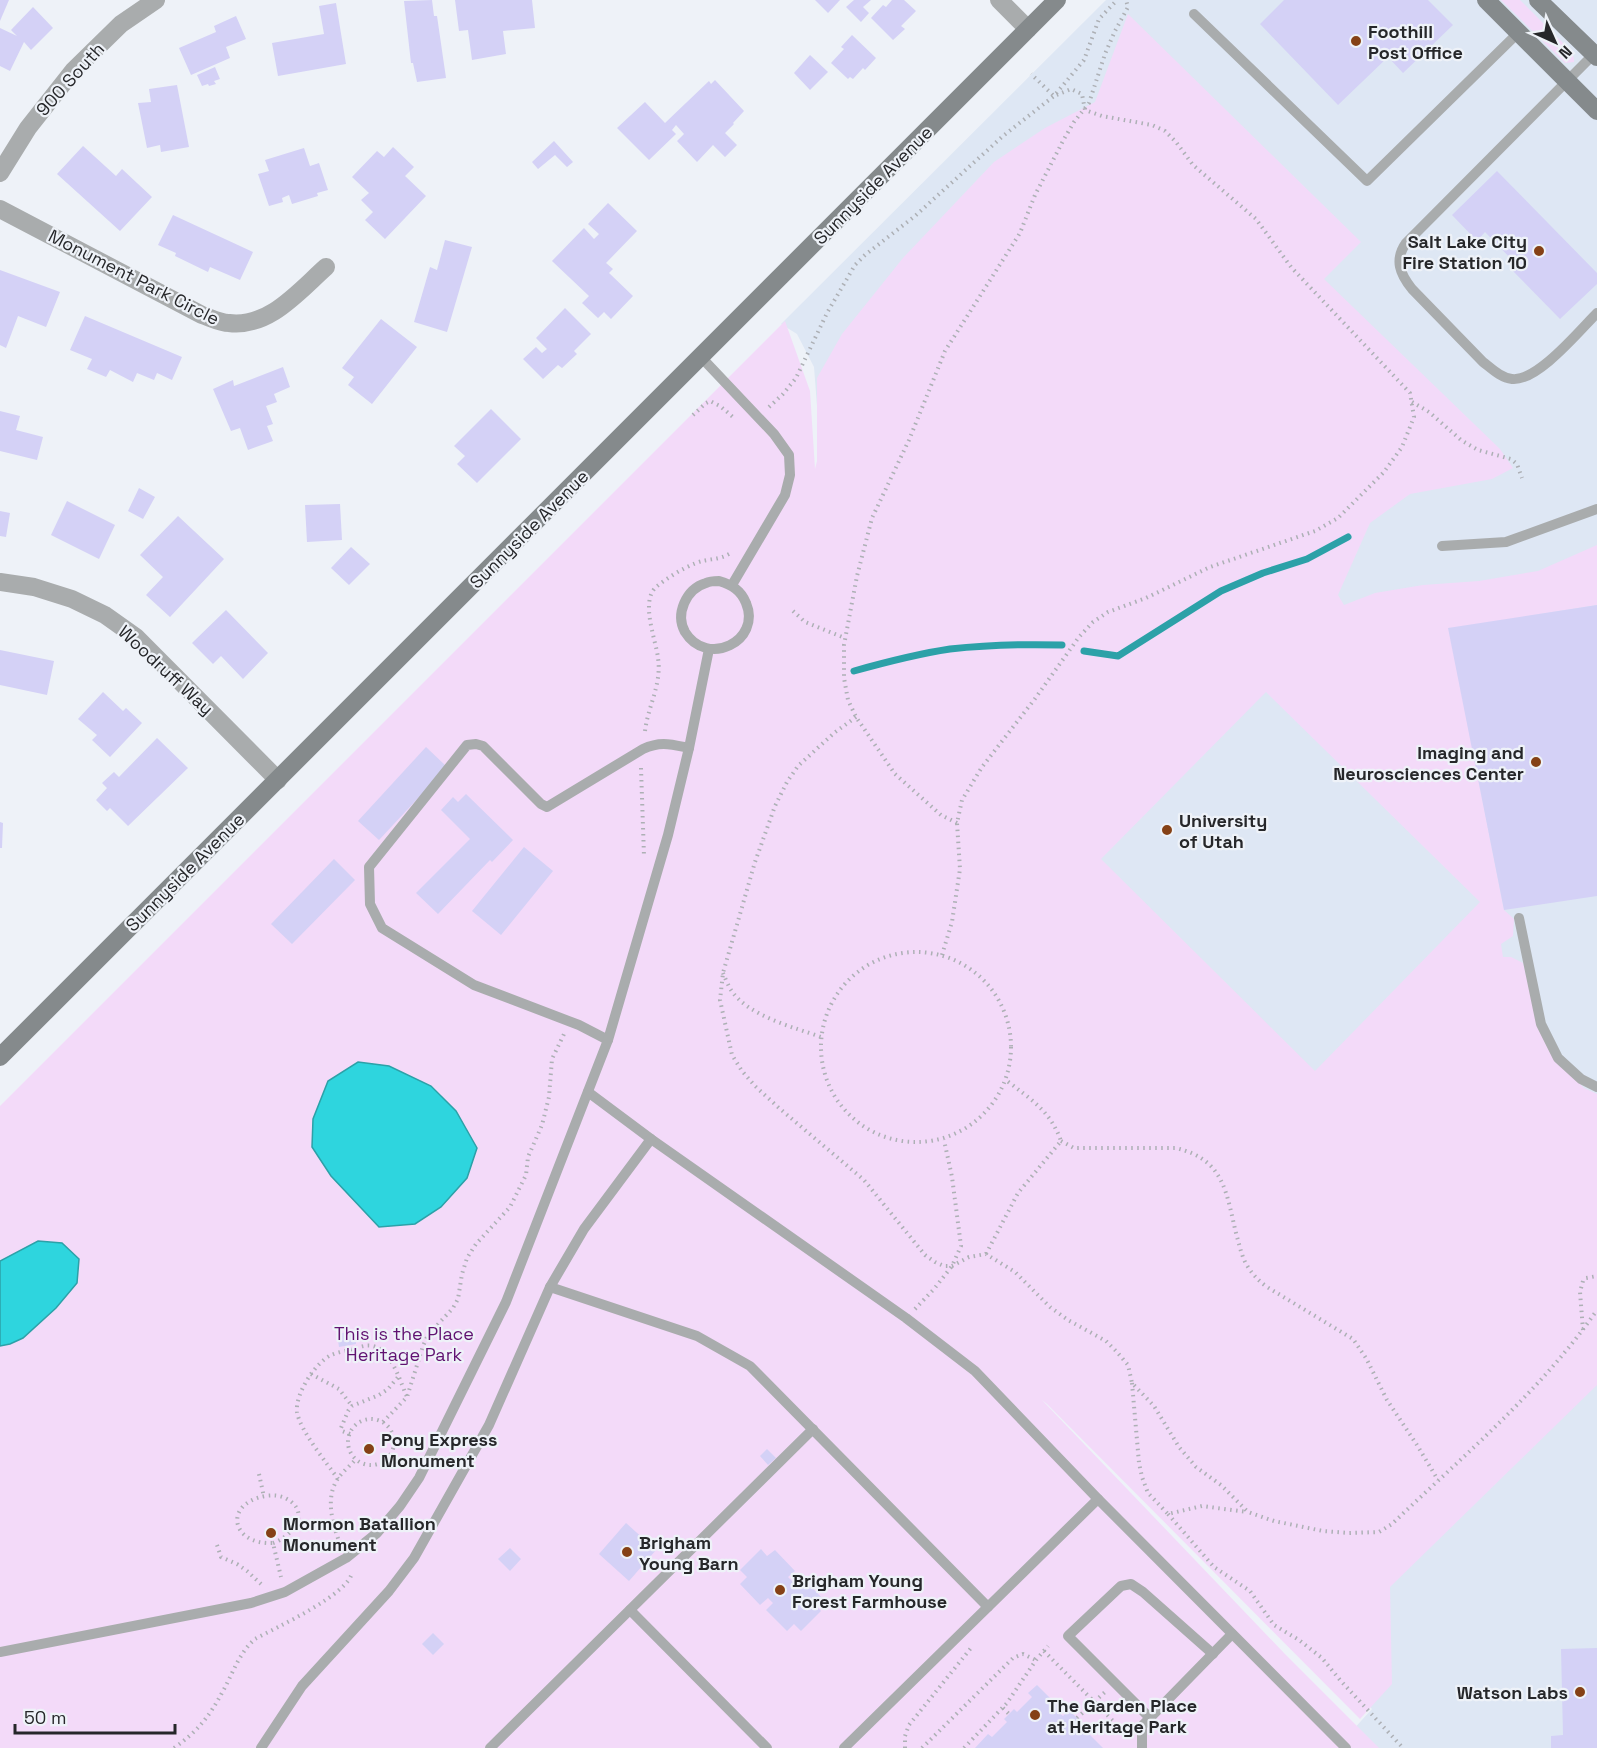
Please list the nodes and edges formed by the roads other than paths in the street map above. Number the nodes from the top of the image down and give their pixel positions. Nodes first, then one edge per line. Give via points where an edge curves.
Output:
1 (156, 0) edge
2 (999, 0) edge
3 (1057, 0) edge
4 (1486, 0) edge
5 (1538, 0) edge
6 (1194, 14) dead end
7 (1028, 29) junction
8 (1519, 32) junction
9 (1595, 56) edge
10 (1567, 80) junction
11 (1597, 111) edge
12 (0, 173) edge
13 (0, 209) edge
14 (326, 267) dead end
15 (1597, 313) edge
16 (701, 357) junction
17 (1597, 509) edge
18 (1442, 546) dead end
19 (0, 582) edge
20 (732, 585) junction
21 (709, 649) junction
22 (689, 748) junction
23 (278, 780) junction
24 (1518, 918) dead end
25 (608, 1040) junction
26 (0, 1057) edge
27 (1597, 1087) edge
28 (588, 1092) junction
29 (651, 1139) junction
30 (550, 1287) junction
31 (813, 1429) junction
32 (1098, 1499) junction
33 (988, 1607) junction
34 (630, 1610) junction
35 (1232, 1634) junction
36 (0, 1652) edge
37 (1213, 1654) junction
38 (1150, 1718) junction
39 (261, 1748) edge
40 (490, 1748) edge
41 (767, 1748) edge
42 (844, 1748) edge
43 (1142, 1748) edge
44 (1346, 1748) edge

1 - 12 street, 900 South via 121,24 73,71 28,128
2 - 7 street
3 - 7 main road, Sunnyside Avenue
4 - 8 main road
5 - 9 main road
6 - 8 lane via 1367,181
7 - 16 main road, Sunnyside Avenue
8 - 10 main road
9 - 10 lane
10 - 11 main road
10 - 15 lane via 1406,243 1398,264 1405,281 1483,362 1512,379 1538,371
13 - 14 street, Monument Park Circle via 202,315 228,324 249,323 272,314
16 - 20 lane via 789,455 785,495
16 - 23 main road, Sunnyside Avenue
17 - 18 lane via 1506,542
19 - 23 street, Woodruff Way via 72,599 105,615 136,637
20 - 21 lane via 748,608 748,627 732,644
20 - 21 lane via 719,581 704,583 692,591 683,605 684,630 692,640
21 - 22 lane
22 - 25 lane via 662,858
22 - 25 lane via 655,743 547,807 483,746 467,745 369,867 370,904 382,928 474,985
23 - 26 main road, Sunnyside Avenue
24 - 27 lane via 1540,1024 1558,1058 1581,1079
25 - 28 lane
28 - 29 lane
28 - 36 lane via 506,1302 419,1478 377,1533 346,1558 285,1592 251,1603
29 - 30 lane via 584,1229
29 - 32 lane via 975,1371
30 - 31 lane via 697,1336 750,1366
30 - 39 lane via 489,1425 414,1557 389,1591 302,1686
31 - 33 lane
31 - 34 lane
32 - 33 lane
32 - 35 lane
33 - 42 lane
34 - 40 lane
34 - 41 lane
35 - 37 lane
35 - 44 lane
37 - 38 lane
37 - 38 lane via 1131,1584 1121,1586 1068,1636
38 - 43 lane via 1142,1726

